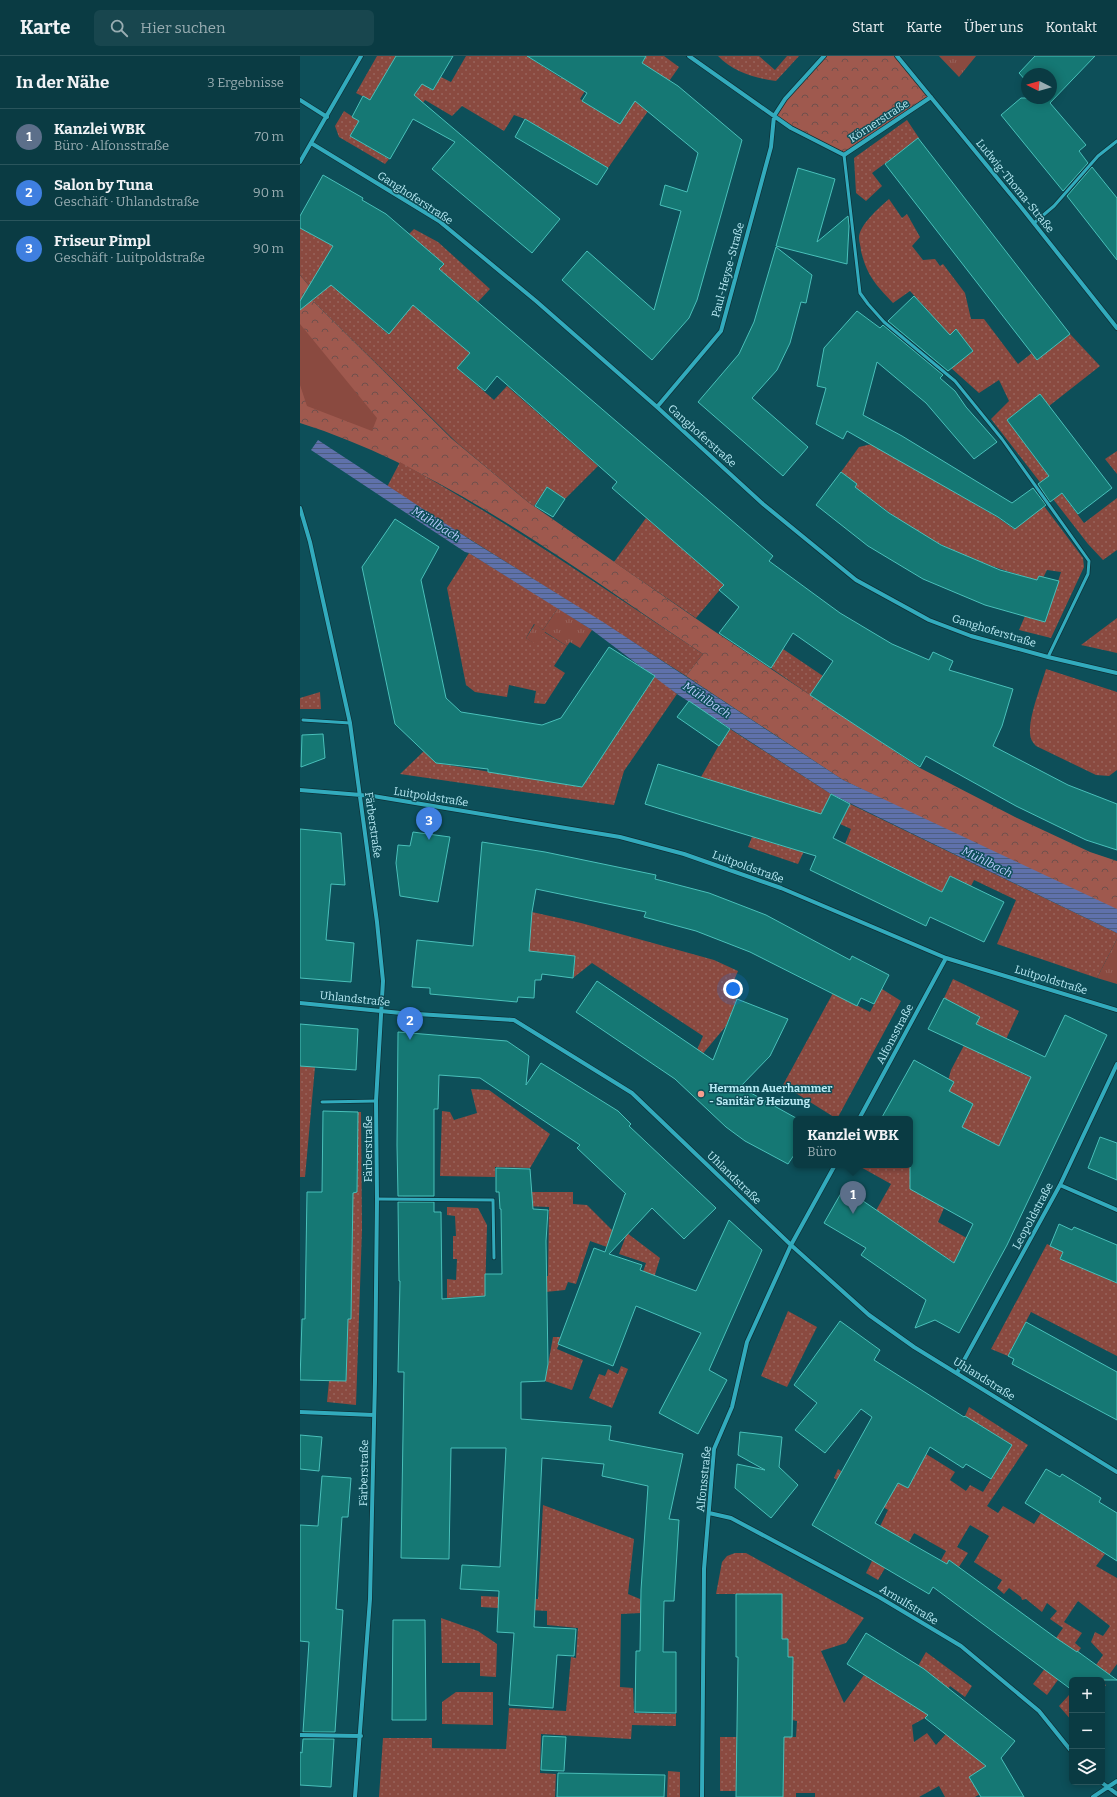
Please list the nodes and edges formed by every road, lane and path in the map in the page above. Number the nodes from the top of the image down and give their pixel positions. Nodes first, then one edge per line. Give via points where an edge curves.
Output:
1 (361, 56) edge
2 (689, 56) edge
3 (824, 56) edge
4 (897, 56) edge
5 (931, 97) junction
6 (300, 100) edge
7 (774, 116) junction
8 (327, 117) junction
9 (1117, 141) edge
10 (311, 144) junction
11 (844, 155) junction
12 (300, 162) edge
13 (1034, 223) junction
14 (1117, 328) edge
15 (657, 407) junction
16 (300, 508) edge
17 (1048, 657) junction
18 (1117, 672) edge
19 (303, 720) dead end
20 (350, 723) junction
21 (300, 790) edge
22 (359, 794) junction
23 (946, 958) junction
24 (300, 1003) edge
25 (1117, 1010) edge
26 (380, 1011) junction
27 (1117, 1064) edge
28 (376, 1101) junction
29 (322, 1102) dead end
30 (862, 1116) edge
31 (832, 1168) edge
32 (1060, 1185) junction
33 (377, 1199) junction
34 (1117, 1210) edge
35 (791, 1245) junction
36 (494, 1258) dead end
37 (957, 1373) junction
38 (300, 1412) edge
39 (374, 1415) junction
40 (1117, 1472) edge
41 (709, 1513) junction
42 (300, 1735) edge
43 (360, 1736) junction
44 (1070, 1749) edge
45 (1117, 1781) edge
46 (1104, 1785) edge
47 (1107, 1788) junction
48 (1117, 1794) edge
49 (356, 1797) edge
50 (702, 1797) edge
51 (1093, 1797) edge

1 - 8 street
2 - 7 street, Körnerstraße
3 - 7 street via 784,99
4 - 5 street, Ludwig-Thoma-Straße
5 - 11 street, Körnerstraße
5 - 13 street, Ludwig-Thoma-Straße
6 - 8 street
7 - 11 street, Körnerstraße via 791,128
7 - 15 street, Paul-Heyse-Straße via 771,147 721,331
8 - 10 street
9 - 13 lane via 1098,156 1054,206
10 - 12 street
10 - 15 street, Ganghoferstraße via 439,221
11 - 17 lane via 860,293 884,322 955,381 1002,439 1089,561 1088,574
13 - 14 street, Ludwig-Thoma-Straße
15 - 17 street, Ganghoferstraße via 768,508 856,580 929,620 971,636
16 - 20 street, Färberstraße via 310,542
17 - 18 street, Ganghoferstraße
19 - 20 lane
20 - 22 street, Färberstraße
21 - 22 street, Luitpoldstraße
22 - 23 street, Luitpoldstraße via 620,837 684,854 781,888
22 - 26 street, Färberstraße via 378,929 383,981
23 - 25 street, Luitpoldstraße
23 - 30 street, Alfonsstraße
24 - 26 street, Uhlandstraße
26 - 28 street, Färberstraße
26 - 35 street, Uhlandstraße via 514,1020 632,1093
27 - 32 street, Leopoldstraße
28 - 29 lane
28 - 33 street, Färberstraße
31 - 35 street, Alfonsstraße
32 - 34 street
32 - 37 street, Leopoldstraße
33 - 36 lane via 493,1200
33 - 39 street, Färberstraße
35 - 37 street, Uhlandstraße via 869,1314 914,1347
35 - 41 street, Alfonsstraße via 746,1342 732,1407 714,1449
37 - 40 street, Uhlandstraße
38 - 39 street
39 - 43 street, Färberstraße via 370,1599
41 - 44 street, Arnulfstraße via 738,1521 879,1597 961,1646 1039,1711
41 - 50 street, Alfonsstraße via 704,1569
42 - 43 street
43 - 49 street, Färberstraße
45 - 47 street
46 - 47 street
47 - 48 street
47 - 51 street

